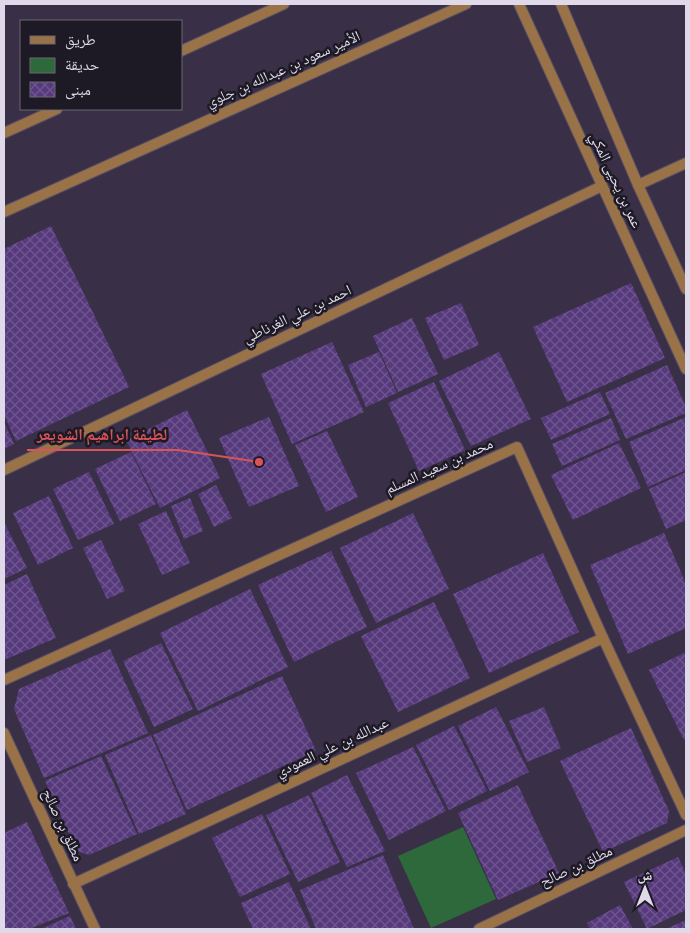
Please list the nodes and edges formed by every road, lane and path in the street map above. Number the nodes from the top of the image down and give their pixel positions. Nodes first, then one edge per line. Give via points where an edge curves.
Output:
1 (284, 4) edge
2 (466, 4) edge
3 (519, 4) edge
4 (561, 4) edge
5 (182, 51) edge
6 (55, 110) edge
7 (4, 133) edge
8 (686, 163) edge
9 (638, 185) junction
10 (602, 186) junction
11 (4, 212) edge
12 (686, 289) edge
13 (686, 369) edge
14 (4, 470) edge
15 (603, 638) junction
16 (4, 680) edge
17 (4, 733) edge
18 (686, 815) edge
19 (686, 830) edge
20 (73, 884) junction
21 (95, 929) edge
22 (479, 929) edge

1 - 5 street
2 - 11 street, الأمير سعود بن عبدالله بن جلوي
3 - 10 street, عمر بن يحيى المكي
4 - 9 street, عمر بن يحيى المكي
6 - 7 street
8 - 9 street
9 - 12 street, عمر بن يحيى المكي
10 - 13 street, عمر بن يحيى المكي
10 - 14 street, احمد بن علي الغرناطي
15 - 16 street, محمد بن سعيد المسلم via 517,447
15 - 18 street, محمد بن سعيد المسلم
15 - 20 street, عبدالله بن علي العمودي
17 - 20 street, مطلق بن صالح
19 - 22 street, مطلق بن صالح
20 - 21 street, مطلق بن صالح

